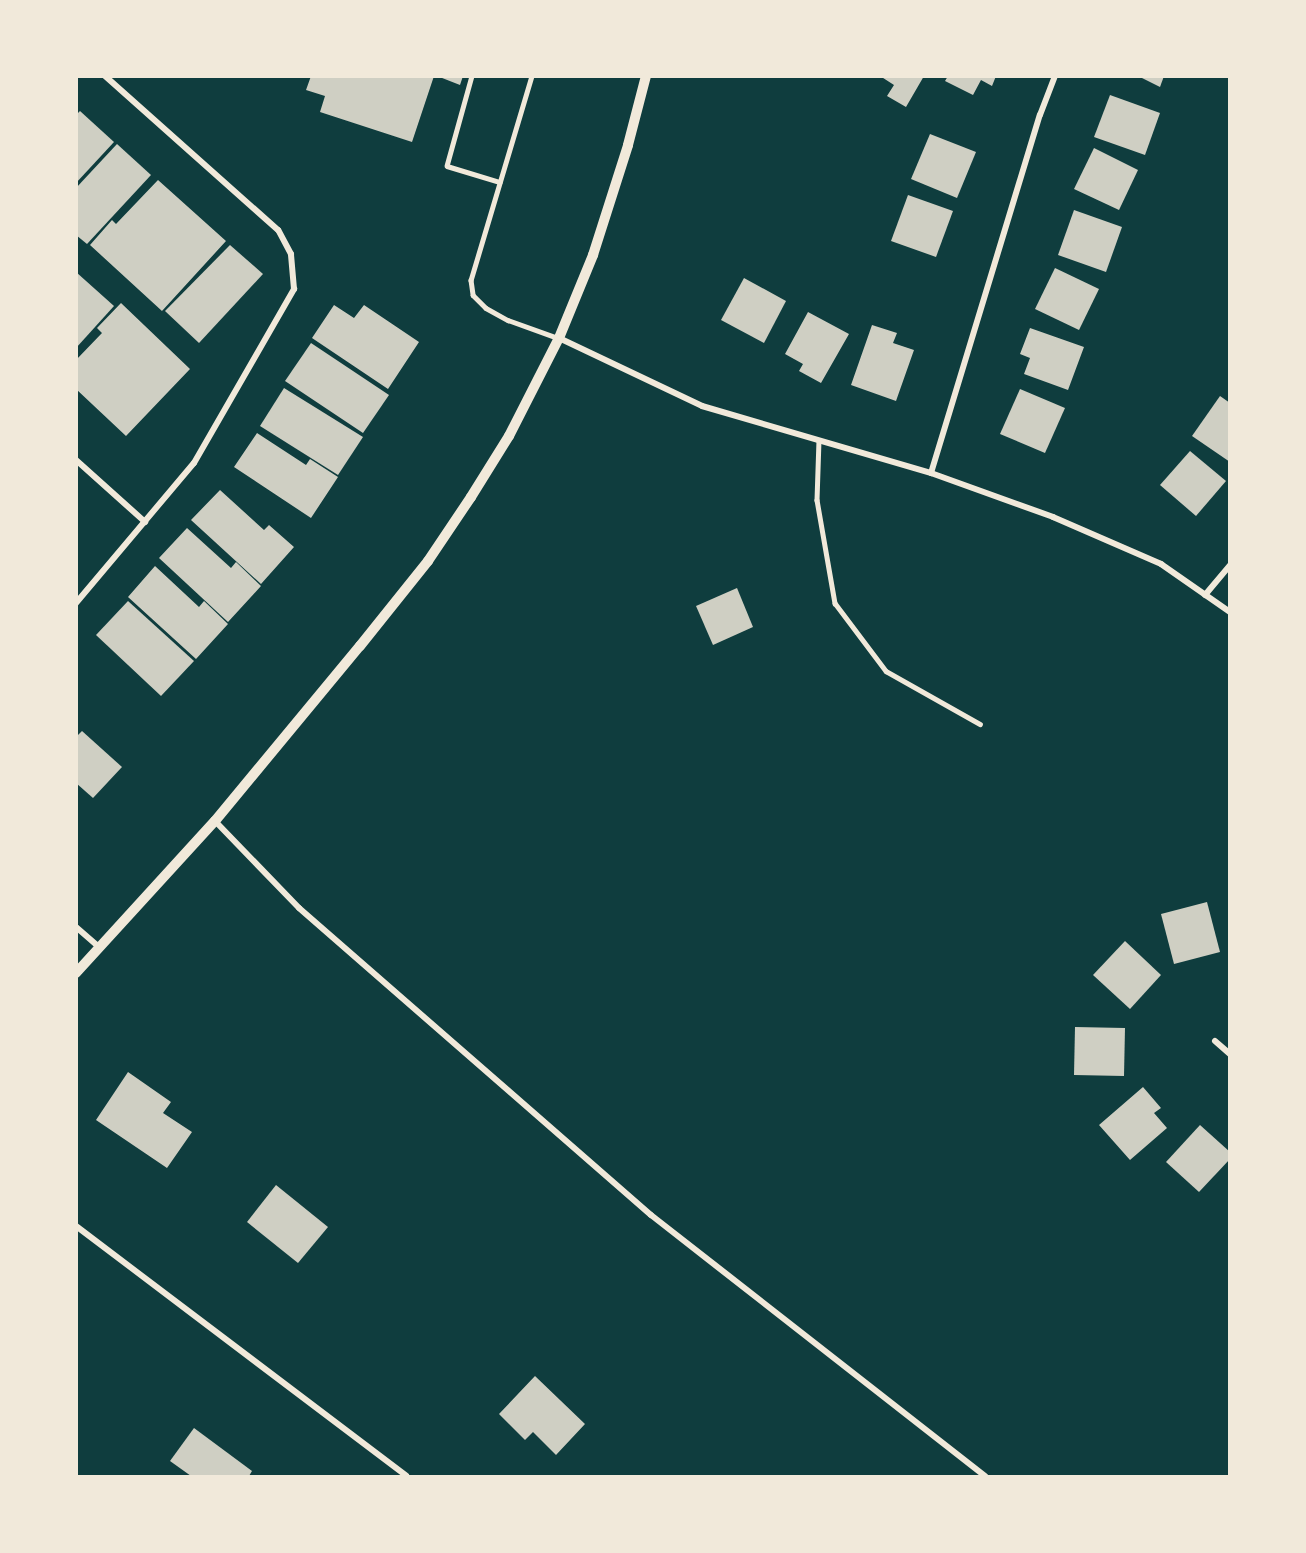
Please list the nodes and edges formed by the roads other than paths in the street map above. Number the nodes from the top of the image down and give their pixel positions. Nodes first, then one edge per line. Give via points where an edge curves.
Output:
1 (105, 76) edge
2 (472, 76) edge
3 (532, 76) edge
4 (646, 76) edge
5 (1054, 76) edge
6 (500, 182) junction
7 (559, 338) junction
8 (819, 440) junction
9 (76, 460) edge
10 (931, 473) junction
11 (145, 522) junction
12 (1230, 565) edge
13 (1205, 595) junction
14 (76, 603) edge
15 (1230, 612) edge
16 (980, 724) dead end
17 (215, 821) junction
18 (76, 927) edge
19 (100, 949) junction
20 (76, 973) edge
21 (1215, 1041) dead end
22 (1230, 1054) edge
23 (76, 1226) edge
24 (406, 1476) edge
25 (985, 1476) edge

1 - 11 street via 278,230 291,254 294,289 194,463
2 - 6 lane via 447,166
3 - 6 lane
4 - 7 street via 593,255
5 - 10 street
6 - 7 lane via 471,280 473,295 486,308 508,320
7 - 8 street via 702,406
7 - 17 street via 509,436 428,561
8 - 10 street
8 - 16 lane via 817,500 835,603 886,670
9 - 11 street
10 - 13 street via 1053,517 1150,560
11 - 14 street
12 - 13 street
13 - 15 street
17 - 19 street
17 - 25 street via 299,908 651,1215
18 - 19 street
19 - 20 street
21 - 22 street
23 - 24 street

